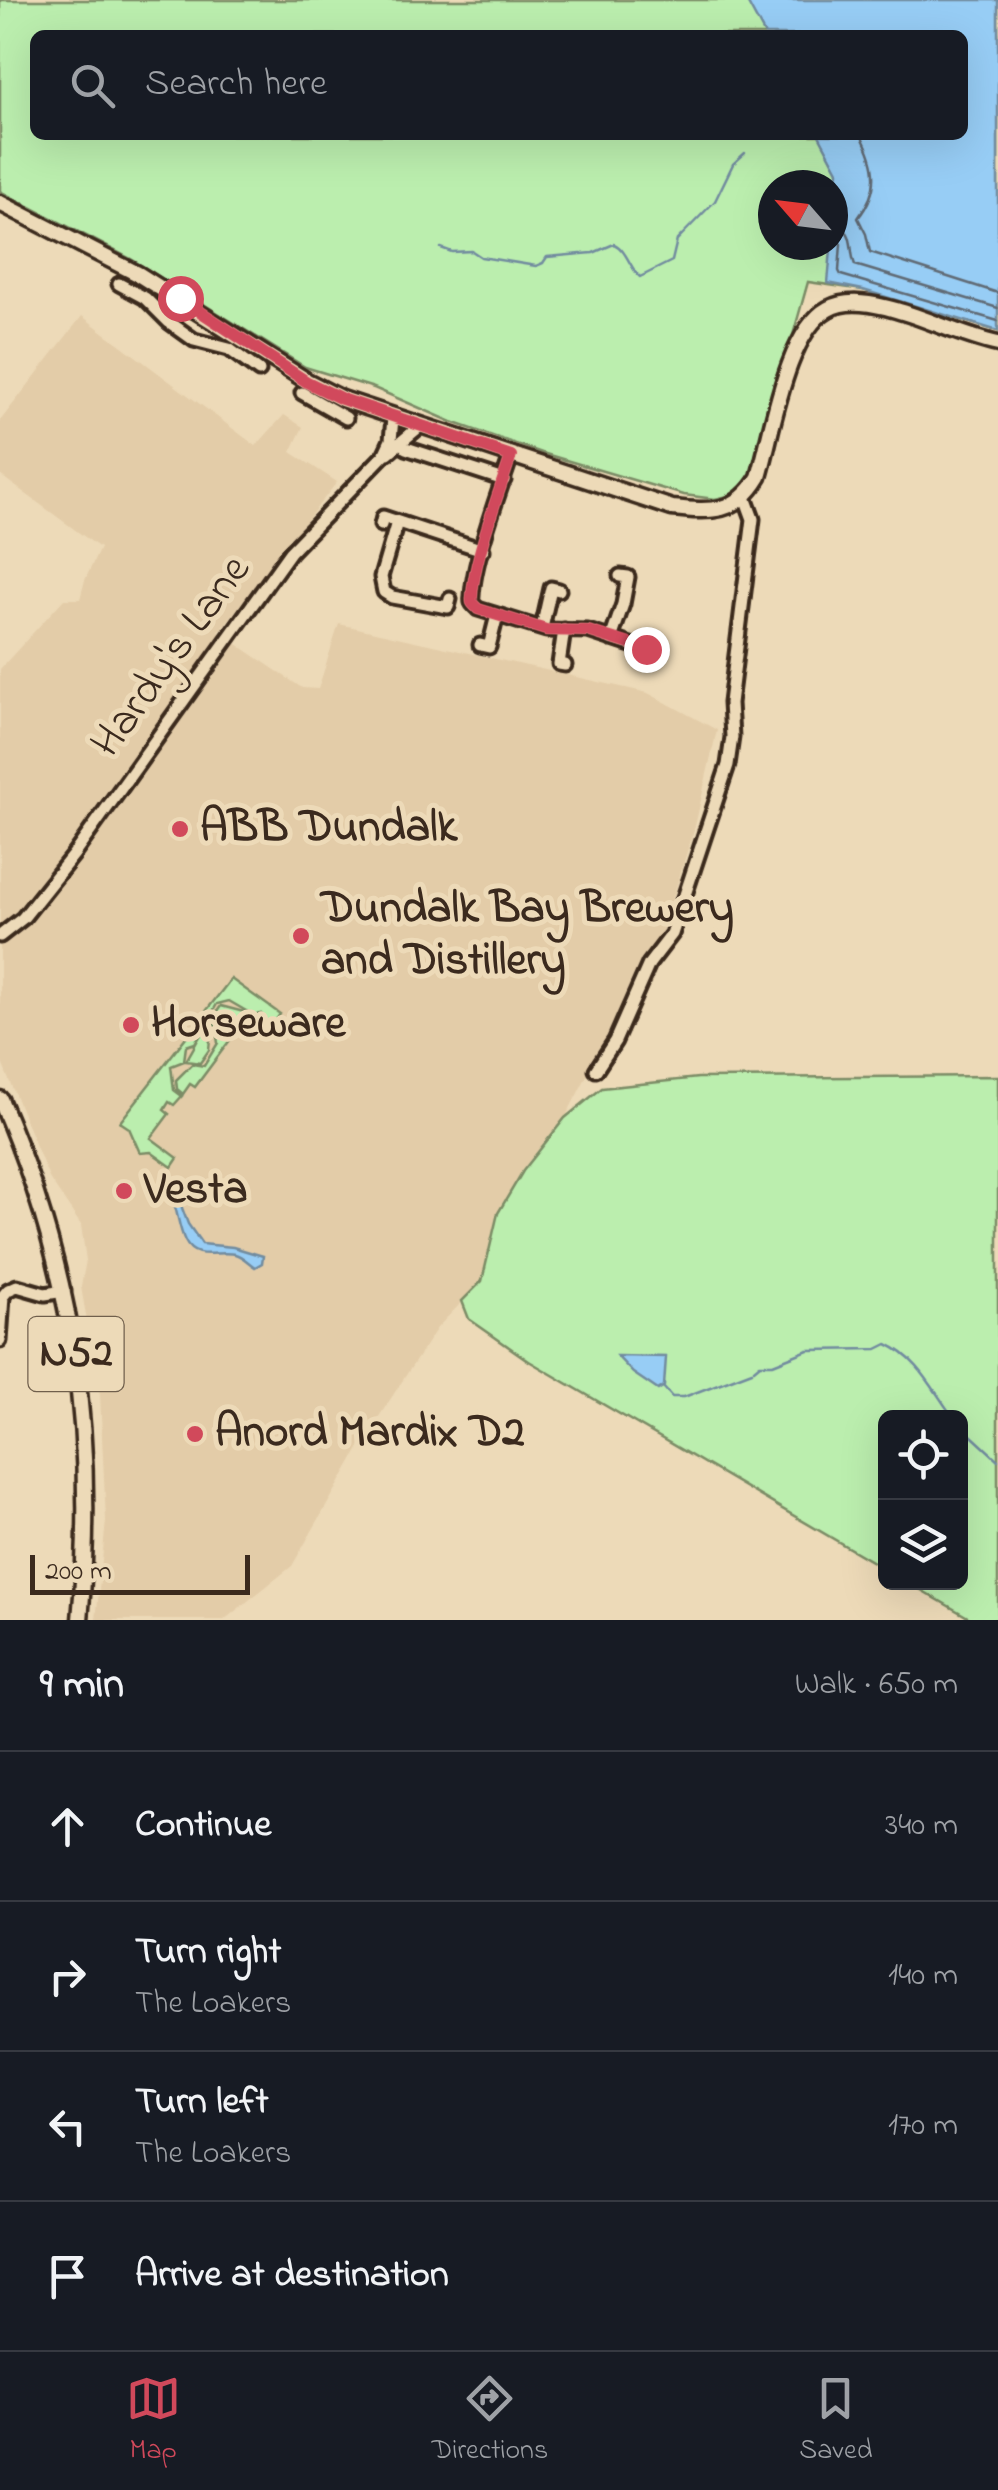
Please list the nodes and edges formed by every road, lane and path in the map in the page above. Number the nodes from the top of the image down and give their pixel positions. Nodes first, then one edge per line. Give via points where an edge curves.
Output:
1 (0, 203) edge
2 (119, 284) dead end
3 (201, 313) junction
4 (186, 334) junction
5 (998, 344) edge
6 (259, 371) dead end
7 (302, 393) dead end
8 (332, 402) junction
9 (346, 418) dead end
10 (393, 418) junction
11 (419, 427) junction
12 (406, 448) dead end
13 (384, 456) junction
14 (511, 456) junction
15 (504, 480) junction
16 (745, 497) junction
17 (397, 522) junction
18 (380, 525) dead end
19 (483, 550) junction
20 (620, 576) dead end
21 (559, 590) dead end
22 (450, 599) dead end
23 (497, 616) junction
24 (542, 628) junction
25 (564, 630) junction
26 (612, 639) junction
27 (648, 642) dead end
28 (480, 645) dead end
29 (565, 665) dead end
30 (0, 936) edge
31 (596, 1070) dead end
32 (0, 1100) edge
33 (64, 1291) junction
34 (0, 1341) edge
35 (80, 1620) edge

1 - 3 main road
2 - 4 street
3 - 4 street
3 - 8 main road
4 - 6 street via 234,352
5 - 16 main road via 878,306 826,310 797,350 758,477
7 - 8 street
8 - 9 street
8 - 10 main road
10 - 11 main road
10 - 13 street
11 - 13 street, Hardy's Lane
11 - 14 main road
12 - 15 street
13 - 30 street, Hardy's Lane via 290,552 74,854
14 - 15 street
14 - 16 main road via 672,508 723,508
15 - 19 street
16 - 31 street via 753,518 728,766 672,934 649,964
17 - 18 street via 383,517
17 - 19 street
17 - 22 street via 384,592 448,607
19 - 23 street via 471,599
20 - 26 street via 628,577
21 - 24 street via 551,588
23 - 24 street
23 - 28 street via 489,647
24 - 25 street
25 - 26 street
25 - 29 street via 559,664
26 - 27 street via 643,649
32 - 33 main road, N52
33 - 34 street via 12,1287 3,1296
33 - 35 main road, N52 via 86,1464

